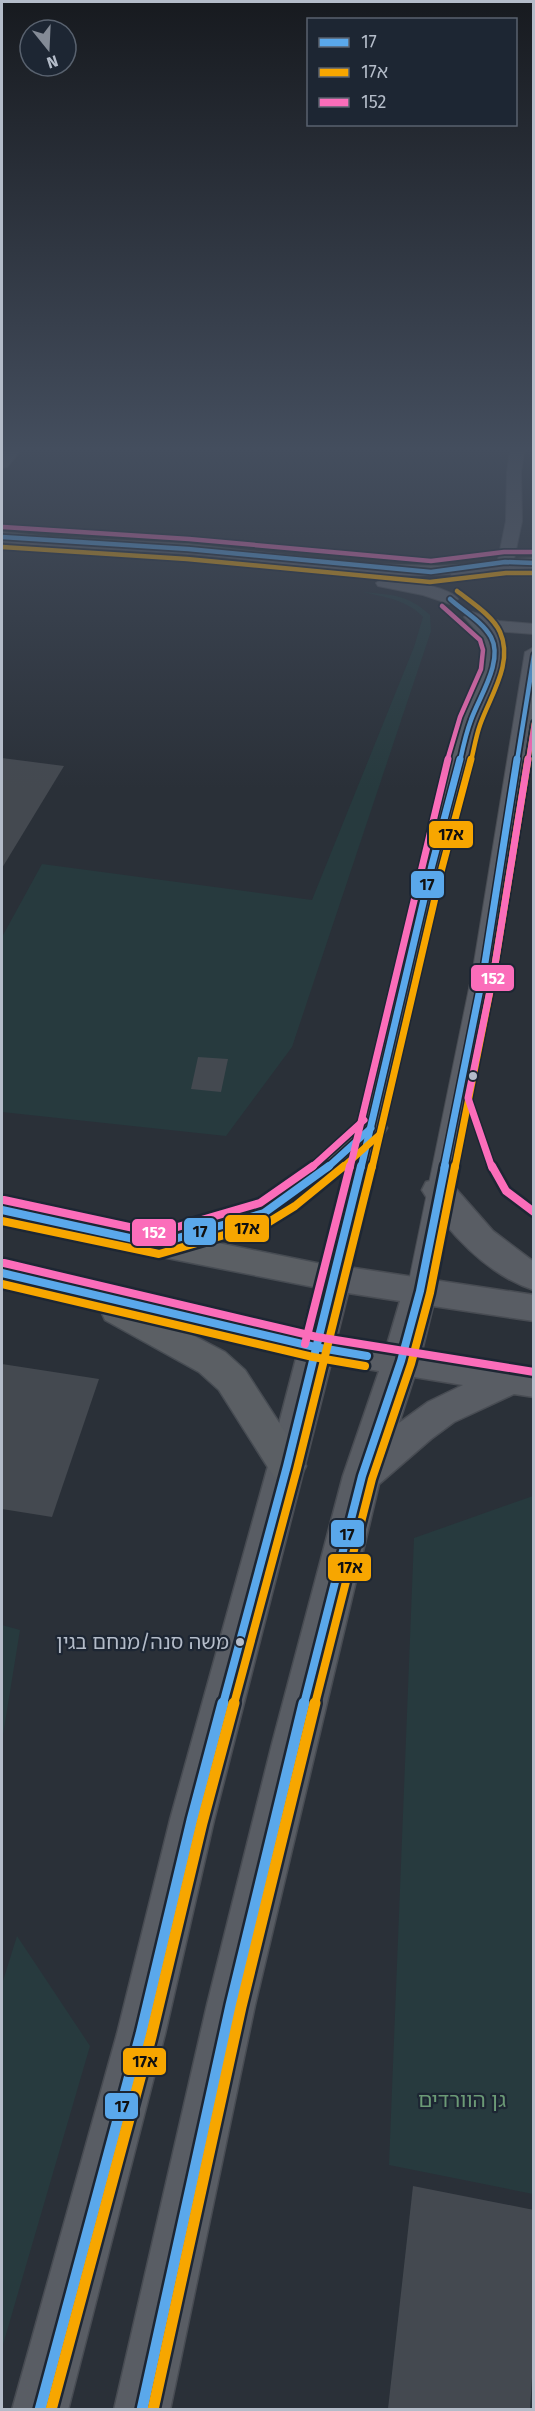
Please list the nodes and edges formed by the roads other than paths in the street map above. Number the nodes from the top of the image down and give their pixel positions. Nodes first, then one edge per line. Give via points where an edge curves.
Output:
1 (179, 564) edge
2 (335, 564) edge
3 (497, 564) edge
4 (473, 568) junction
5 (450, 599) junction
6 (477, 620) junction
7 (534, 629) edge
8 (534, 652) edge
9 (371, 1128) junction
10 (438, 1190) junction
11 (2, 1210) edge
12 (158, 1244) junction
13 (2, 1273) edge
14 (534, 1277) edge
15 (334, 1278) junction
16 (76, 1289) junction
17 (420, 1291) junction
18 (534, 1308) edge
19 (315, 1347) junction
20 (401, 1361) junction
21 (521, 1382) edge
22 (287, 1466) junction
23 (362, 1476) junction
24 (40, 2409) edge
25 (142, 2409) edge

1 - 5 street via 405,586
2 - 4 street via 431,572
3 - 4 street
4 - 5 street via 450,587
5 - 6 street
6 - 7 street
6 - 9 street via 491,637 495,650 493,664 470,722 435,854
8 - 10 street via 484,969
9 - 12 highway via 318,1176 264,1213
9 - 15 street
10 - 14 main road via 484,1245 516,1270
10 - 17 street
11 - 12 highway
12 - 15 highway
13 - 16 highway
15 - 17 main road
15 - 19 main road
16 - 19 highway
16 - 22 highway via 212,1362 232,1380
17 - 18 main road
17 - 20 main road
19 - 20 main road
19 - 22 main road
20 - 21 main road
20 - 23 main road
21 - 23 main road via 441,1412
22 - 24 main road
23 - 25 main road via 231,2005

